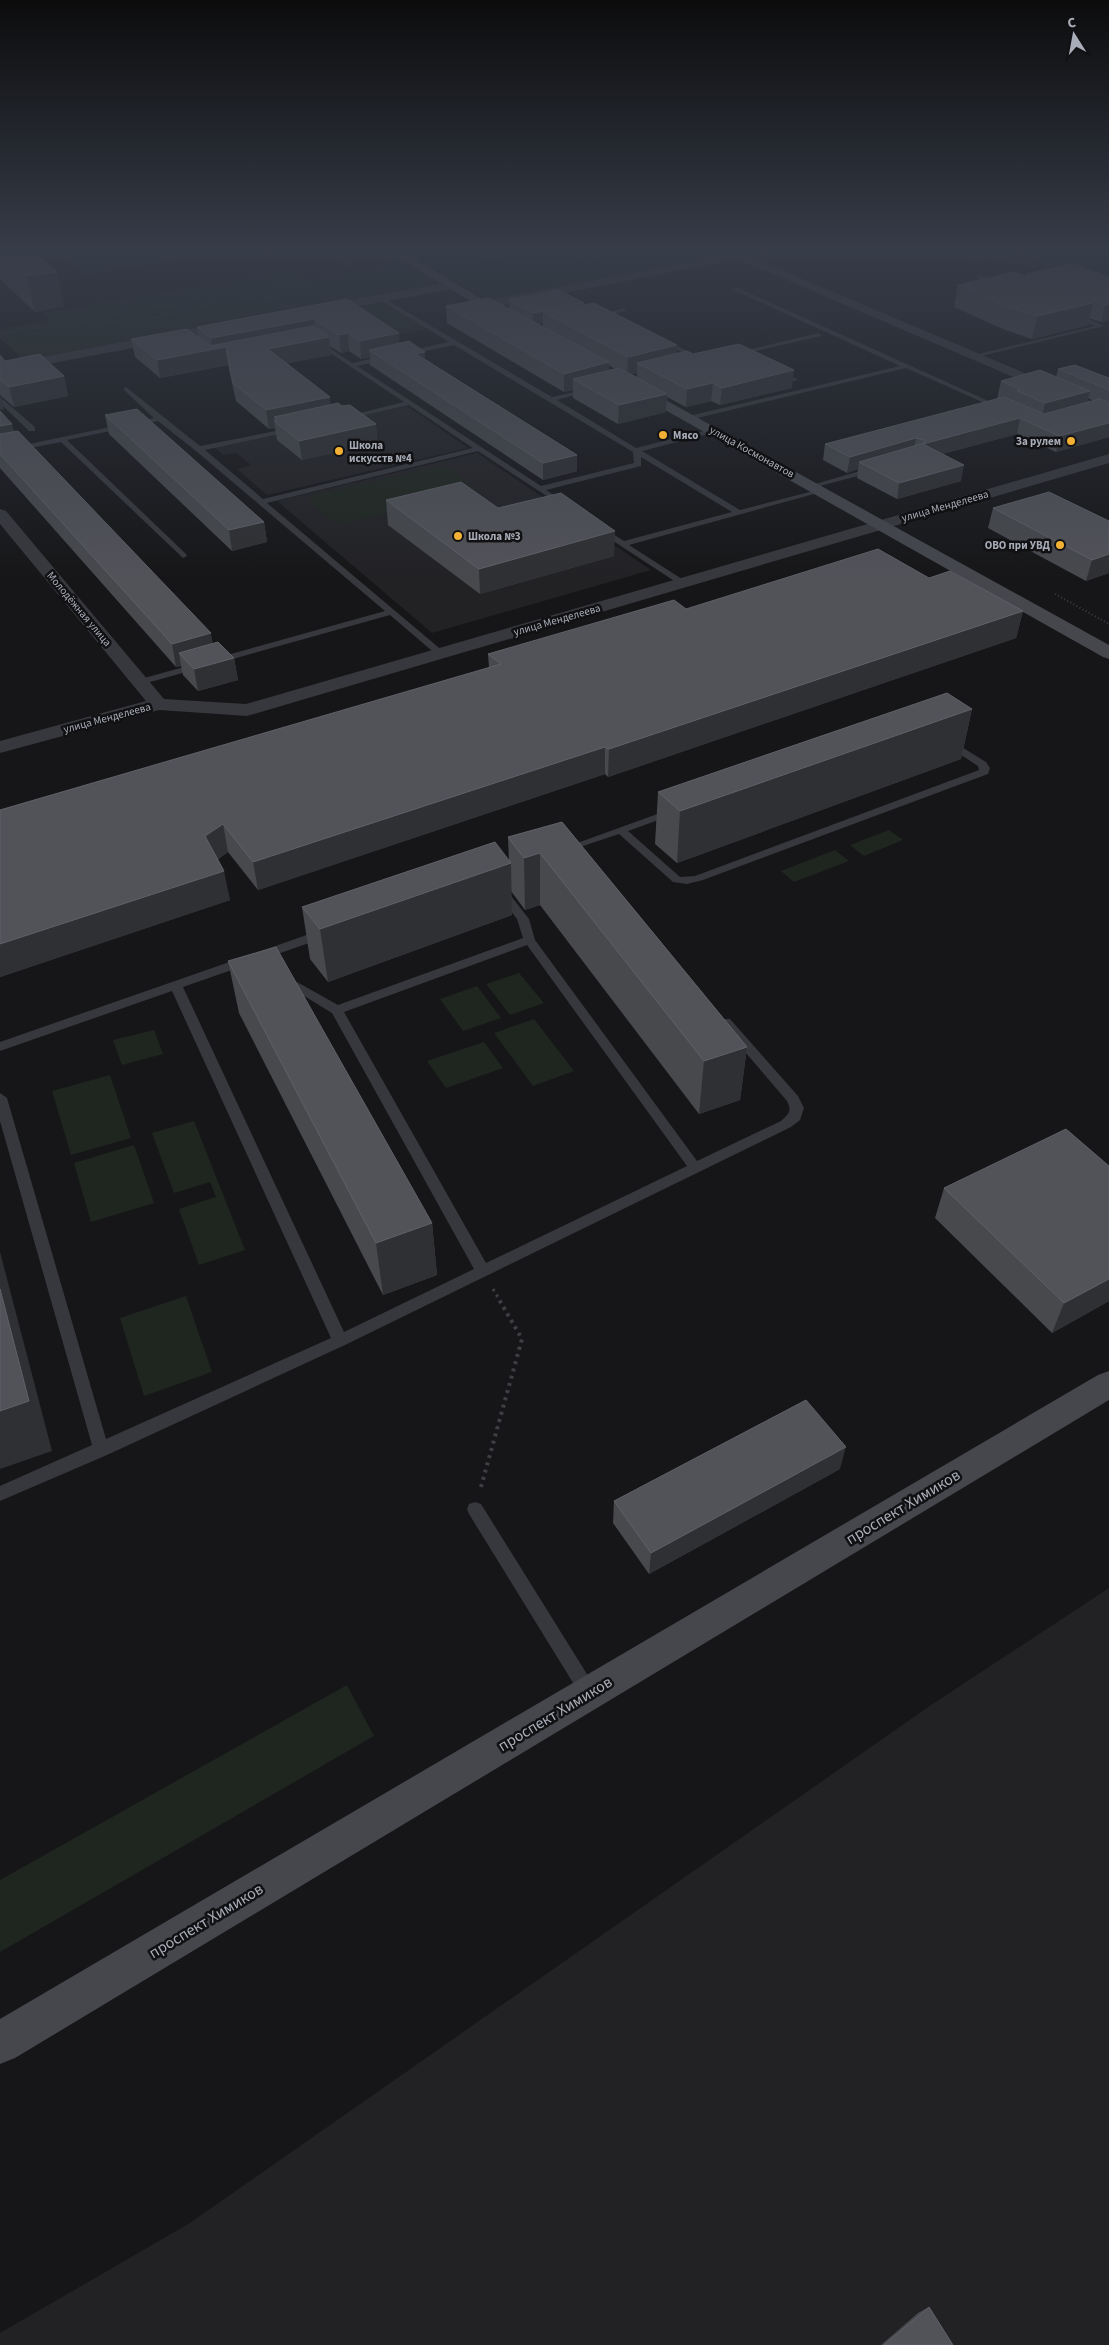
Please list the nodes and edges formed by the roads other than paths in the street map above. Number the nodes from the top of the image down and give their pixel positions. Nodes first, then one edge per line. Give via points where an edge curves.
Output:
1 (51, 360) edge
2 (345, 360) edge
3 (373, 360) edge
4 (485, 360) edge
5 (701, 360) edge
6 (896, 360) edge
7 (983, 360) edge
8 (686, 364) edge
9 (351, 365) junction
10 (908, 366) junction
11 (771, 368) edge
12 (0, 369) edge
13 (795, 380) edge
14 (624, 381) edge
15 (596, 388) edge
16 (126, 389) dead end
17 (0, 399) edge
18 (551, 399) junction
19 (410, 403) junction
20 (1100, 412) edge
21 (1014, 414) edge
22 (692, 418) junction
23 (159, 419) junction
24 (333, 420) edge
25 (304, 426) edge
26 (32, 429) dead end
27 (713, 430) junction
28 (62, 439) junction
29 (199, 449) junction
30 (479, 449) junction
31 (636, 450) junction
32 (0, 452) edge
33 (1109, 458) edge
34 (880, 467) edge
35 (817, 488) junction
36 (540, 489) junction
37 (261, 502) junction
38 (573, 511) edge
39 (737, 512) junction
40 (0, 514) edge
41 (590, 522) edge
42 (882, 525) junction
43 (623, 544) junction
44 (183, 556) dead end
45 (682, 583) junction
46 (392, 612) junction
47 (1109, 653) edge
48 (441, 654) junction
49 (140, 682) junction
50 (158, 704) junction
51 (938, 735) edge
52 (0, 747) edge
53 (687, 807) edge
54 (621, 830) junction
55 (574, 850) edge
56 (491, 875) edge
57 (342, 927) edge
58 (529, 940) junction
59 (249, 960) junction
60 (176, 986) junction
61 (337, 1010) junction
62 (716, 1010) edge
63 (0, 1047) edge
64 (0, 1098) edge
65 (695, 1168) junction
66 (483, 1272) junction
67 (340, 1341) junction
68 (1109, 1384) edge
69 (101, 1450) junction
70 (0, 1494) edge
71 (475, 1509) road end
72 (589, 1693) junction
73 (0, 2044) edge

1 - 12 street
2 - 9 lane
3 - 9 lane
4 - 18 lane
5 - 8 lane
6 - 10 lane
7 - 20 street
9 - 19 lane
10 - 21 lane
10 - 22 lane
11 - 13 lane
14 - 22 street, улица Космонавтов
15 - 18 lane
16 - 23 lane
17 - 26 lane
18 - 31 lane
19 - 24 lane
19 - 30 lane
22 - 27 street, улица Космонавтов
23 - 28 lane
23 - 29 lane
25 - 29 lane
27 - 31 lane
27 - 35 street, улица Космонавтов
28 - 32 lane
28 - 44 lane
29 - 37 lane
30 - 36 lane
30 - 37 lane
31 - 36 lane via 638,464
31 - 39 lane
33 - 42 street, улица Менделеева
34 - 35 lane
35 - 39 lane
35 - 42 street, улица Космонавтов
36 - 38 lane
37 - 46 lane
39 - 43 lane
40 - 49 street, Молодёжная улица
41 - 43 lane
42 - 45 street, улица Менделеева
42 - 47 street, улица Космонавтов
43 - 45 lane
45 - 48 street, улица Менделеева
46 - 48 lane
46 - 49 lane
48 - 50 street, улица Менделеева via 247,710
49 - 50 street, Молодёжная улица
50 - 52 street, улица Менделеева
51 - 54 lane via 982,764 984,772 699,878 677,880
53 - 54 lane
54 - 55 lane
56 - 58 lane via 523,919
57 - 59 lane
58 - 61 lane
58 - 65 lane
59 - 60 lane
59 - 61 lane
60 - 63 lane
60 - 67 lane
61 - 66 lane
62 - 65 lane via 797,1108 795,1116 786,1124
64 - 69 lane
65 - 66 lane
66 - 67 lane
67 - 69 lane
68 - 72 street, проспект Химиков
69 - 70 lane
71 - 72 lane
72 - 73 street, проспект Химиков

